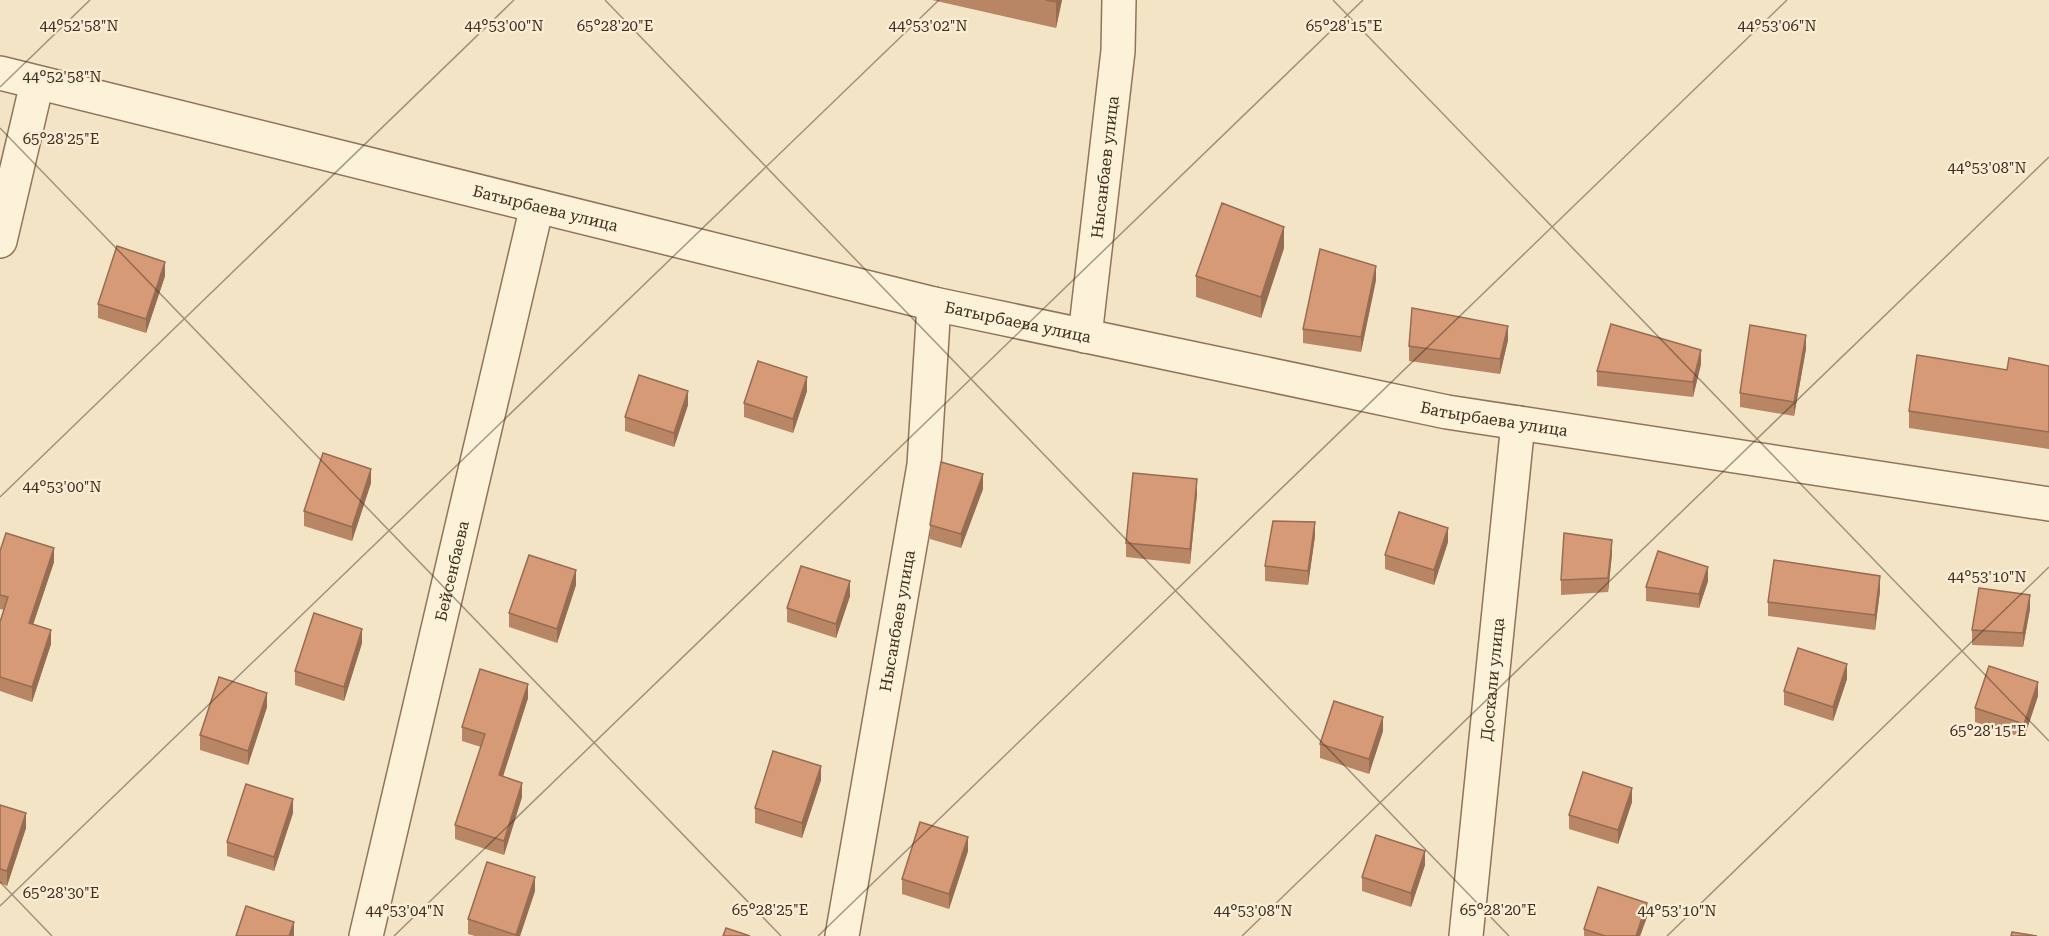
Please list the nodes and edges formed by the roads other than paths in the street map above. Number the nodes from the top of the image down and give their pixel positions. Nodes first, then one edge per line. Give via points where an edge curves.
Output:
1 (1119, 0) edge
2 (0, 74) edge
3 (37, 83) junction
4 (537, 206) junction
5 (0, 240) edge
6 (934, 304) junction
7 (1085, 336) junction
8 (1518, 423) junction
9 (2049, 504) edge
10 (366, 936) edge
11 (842, 936) edge
12 (1466, 936) edge

1 - 7 street, Нысанбаев улица via 1118,51
2 - 3 street, Батырбаева улица
3 - 4 street, Батырбаева улица
3 - 5 street
4 - 6 street, Батырбаева улица
4 - 10 street, Бейсенбаева
6 - 7 street, Батырбаева улица
6 - 11 street, Нысанбаев улица via 924,465
7 - 8 street, Батырбаева улица via 1448,412
8 - 9 street, Батырбаева улица
8 - 12 street, Доскали улица

